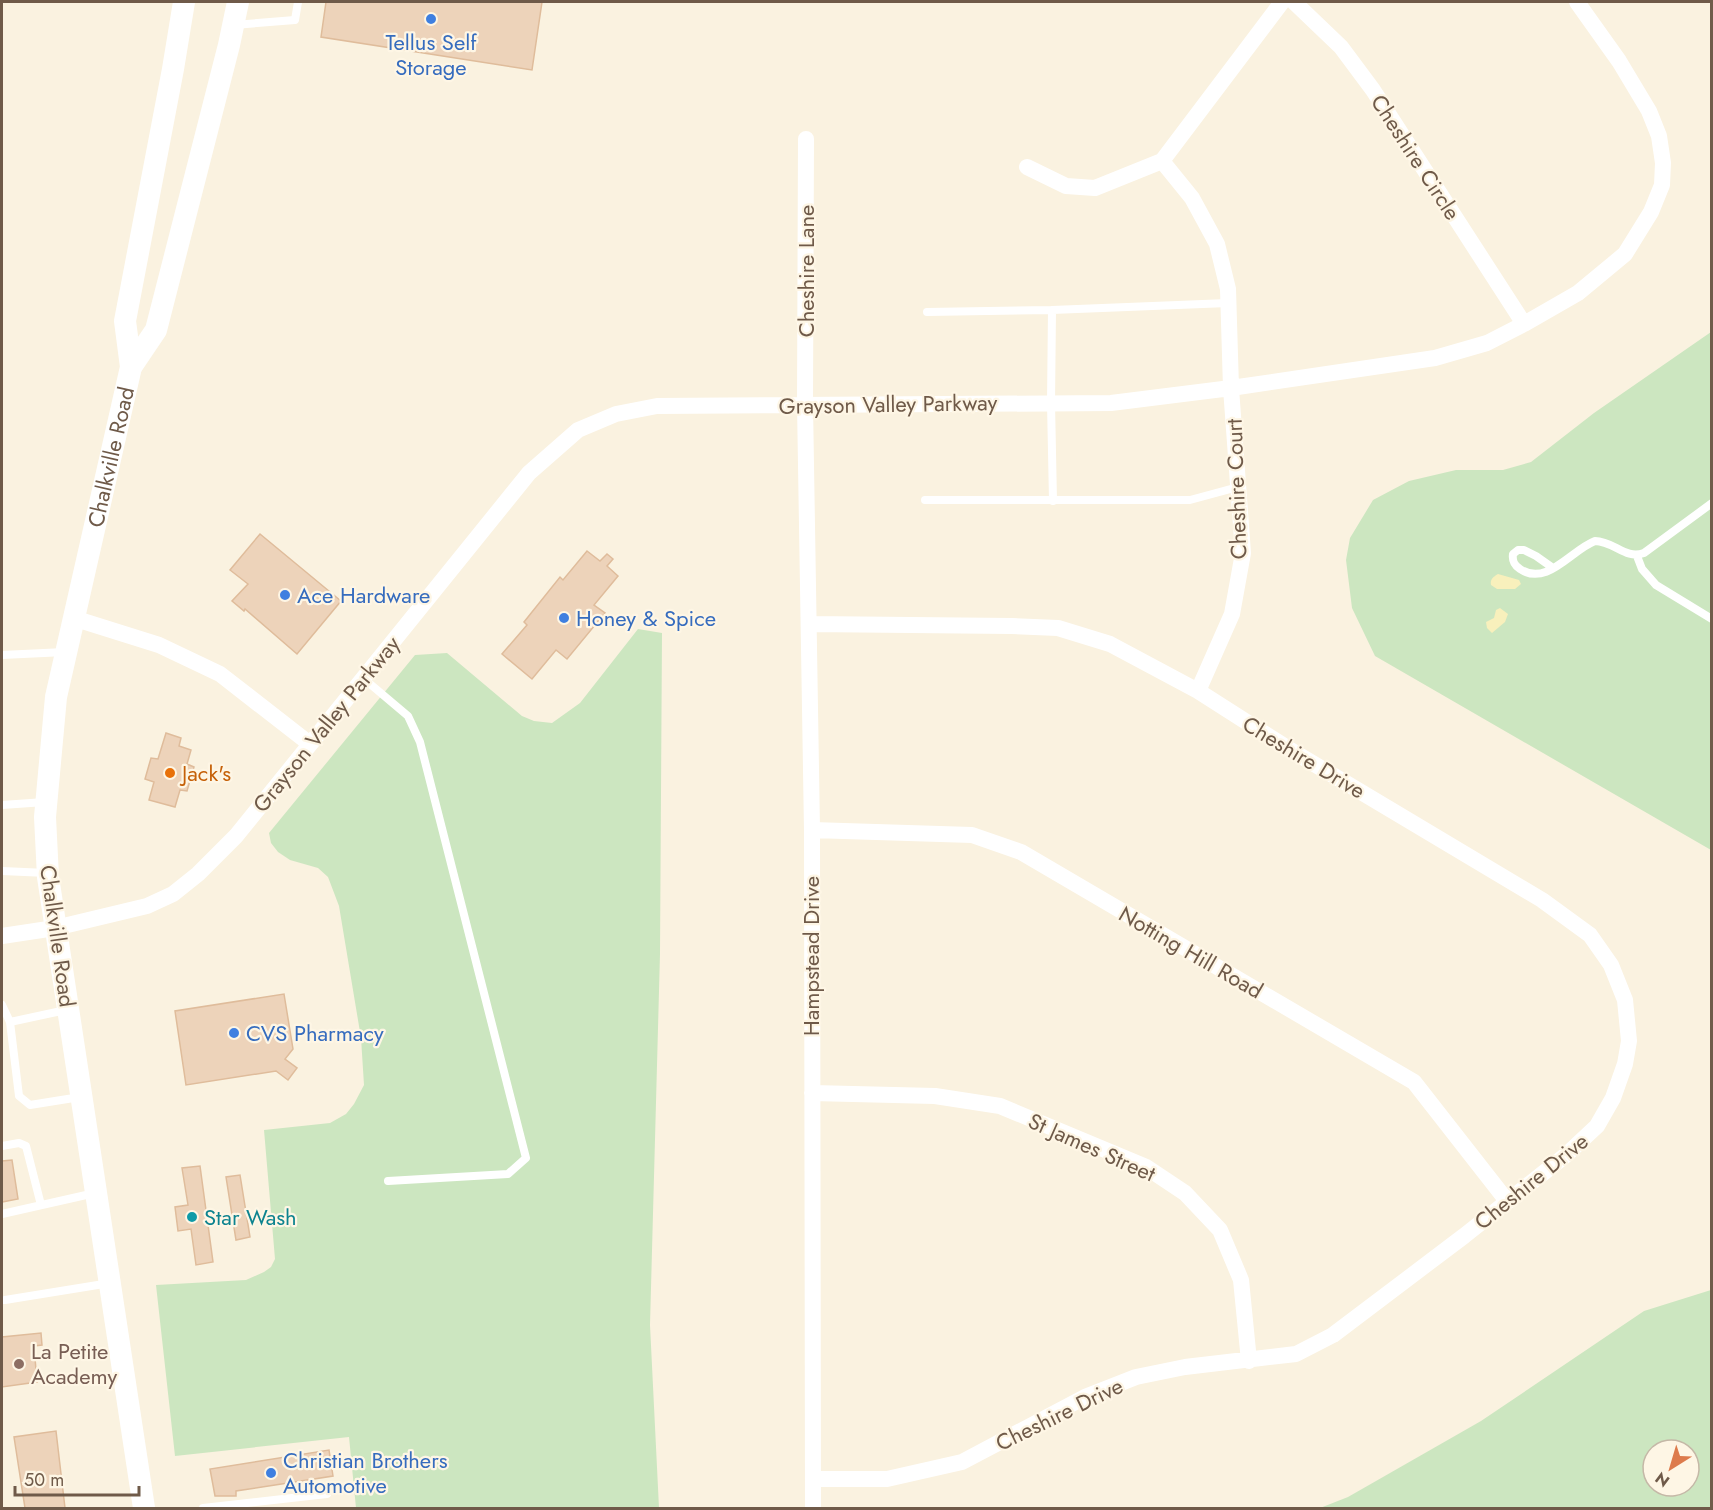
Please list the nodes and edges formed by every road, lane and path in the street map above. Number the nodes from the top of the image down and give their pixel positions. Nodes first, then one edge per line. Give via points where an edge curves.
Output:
1 (184, 2) edge
2 (238, 2) edge
3 (298, 2) edge
4 (1282, 2) edge
5 (1294, 2) edge
6 (1577, 2) edge
7 (234, 25) junction
8 (806, 139) dead end
9 (1162, 161) junction
10 (1028, 167) dead end
11 (1228, 303) junction
12 (1052, 310) junction
13 (927, 312) dead end
14 (1524, 324) junction
15 (131, 367) junction
16 (1232, 388) junction
17 (1051, 403) junction
18 (805, 404) junction
19 (1238, 487) junction
20 (926, 500) dead end
21 (1053, 501) junction
22 (1712, 503) edge
23 (1637, 555) junction
24 (1553, 568) dead end
25 (73, 618) junction
26 (1712, 619) edge
27 (809, 624) junction
28 (65, 652) junction
29 (2, 655) edge
30 (363, 678) junction
31 (1198, 691) junction
32 (310, 744) junction
33 (46, 802) junction
34 (2, 805) edge
35 (812, 830) junction
36 (2, 871) edge
37 (47, 873) junction
38 (55, 928) junction
39 (2, 936) edge
40 (2, 1005) edge
41 (68, 1010) junction
42 (10, 1022) junction
43 (812, 1093) junction
44 (81, 1097) junction
45 (2, 1146) edge
46 (388, 1181) dead end
47 (96, 1193) junction
48 (1507, 1201) junction
49 (41, 1205) junction
50 (2, 1214) edge
51 (110, 1283) junction
52 (6, 1300) dead end
53 (1249, 1361) junction
54 (814, 1479) junction
55 (327, 1494) dead end
56 (144, 1509) edge
57 (202, 1509) edge
58 (813, 1509) edge

1 - 15 main road, Chalkville Road via 125,321
2 - 7 main road, Chalkville Road
3 - 7 lane via 295,20
4 - 9 street
5 - 14 street, Cheshire Circle via 1341,47 1373,90
6 - 14 street, Grayson Valley Parkway via 1649,111 1659,136 1662,186 1625,254 1578,292
7 - 15 main road, Chalkville Road via 156,330
8 - 18 street, Cheshire Lane
9 - 10 street via 1095,188 1066,186
9 - 11 street via 1192,198 1217,244
11 - 12 lane
11 - 16 street
12 - 13 lane
12 - 17 lane
14 - 16 street, Grayson Valley Parkway via 1486,343 1435,358
15 - 25 main road, Chalkville Road
16 - 17 street, Grayson Valley Parkway via 1111,403
16 - 19 street, Cheshire Court
17 - 18 street, Grayson Valley Parkway
17 - 21 lane
18 - 27 street, Hampstead Drive
18 - 30 street, Grayson Valley Parkway via 657,406 616,414 578,430 529,473
19 - 21 lane via 1190,500
19 - 31 street, Cheshire Court via 1242,553 1232,614
20 - 21 lane
22 - 23 lane
23 - 24 lane via 1594,541
23 - 26 lane via 1642,569 1656,585
25 - 28 main road, Chalkville Road
25 - 32 street via 159,645 220,674
27 - 31 street, Cheshire Drive via 1058,628 1110,644
27 - 35 street, Hampstead Drive
28 - 29 lane
28 - 33 main road, Chalkville Road via 56,697
30 - 32 street, Grayson Valley Parkway
30 - 46 lane via 408,716 420,742 526,1158 508,1174
31 - 48 street, Cheshire Drive via 1542,900 1590,935 1611,965 1625,1000 1629,1041 1613,1098 1597,1126
32 - 38 street, Grayson Valley Parkway via 236,836 173,894 147,906
33 - 34 lane
33 - 37 main road, Chalkville Road
35 - 43 street, Hampstead Drive
35 - 48 street, Notting Hill Road via 972,835 1021,852 1414,1082
36 - 37 lane
37 - 38 main road, Chalkville Road
38 - 39 street, Grayson Valley Parkway
38 - 41 main road, Chalkville Road
40 - 42 lane
41 - 42 lane
41 - 44 main road, Chalkville Road
42 - 44 lane via 20,1096 30,1105
43 - 53 street, St James Street via 935,1096 1000,1106 1146,1167 1185,1193 1220,1230 1241,1280
43 - 54 street, Hampstead Drive
44 - 47 main road, Chalkville Road
45 - 49 lane via 26,1146
47 - 49 lane
47 - 51 main road, Chalkville Road
48 - 53 street, Cheshire Drive via 1333,1335 1296,1354
49 - 50 lane
51 - 52 lane
51 - 56 main road, Chalkville Road
53 - 54 street, Cheshire Drive via 1185,1367 1136,1377 1085,1397 962,1462 887,1479
54 - 58 street, Hampstead Drive
55 - 57 lane

